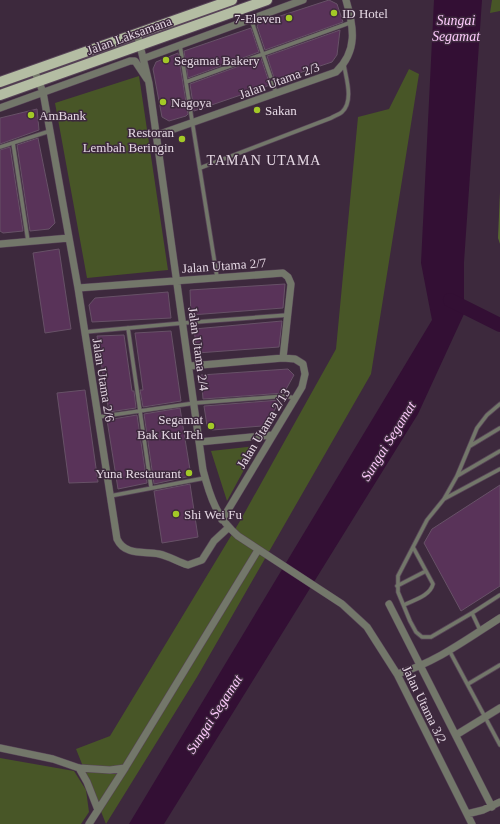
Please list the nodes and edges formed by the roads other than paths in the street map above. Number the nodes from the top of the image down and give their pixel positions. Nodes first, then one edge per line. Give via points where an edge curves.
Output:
1 (232, 0) edge
2 (267, 0) edge
3 (303, 0) edge
4 (346, 0) edge
5 (251, 18) junction
6 (353, 22) junction
7 (137, 32) junction
8 (141, 44) junction
9 (180, 45) junction
10 (263, 55) junction
11 (144, 58) junction
12 (344, 65) junction
13 (34, 70) junction
14 (39, 81) junction
15 (0, 82) edge
16 (150, 82) junction
17 (186, 82) junction
18 (44, 92) junction
19 (276, 93) junction
20 (0, 94) edge
21 (0, 108) edge
22 (193, 123) junction
23 (50, 131) junction
24 (157, 135) junction
25 (13, 143) junction
26 (0, 147) edge
27 (200, 168) junction
28 (69, 238) junction
29 (28, 241) junction
30 (0, 244) edge
31 (217, 277) junction
32 (177, 281) junction
33 (78, 288) junction
34 (288, 315) junction
35 (183, 322) junction
36 (128, 328) junction
37 (85, 332) junction
38 (283, 358) junction
39 (190, 366) junction
40 (295, 398) junction
41 (195, 403) junction
42 (500, 404) edge
43 (139, 410) junction
44 (98, 417) junction
45 (500, 428) edge
46 (272, 435) junction
47 (199, 442) junction
48 (469, 446) junction
49 (500, 451) edge
50 (500, 469) edge
51 (457, 476) junction
52 (205, 478) junction
53 (151, 487) junction
54 (110, 496) junction
55 (444, 499) junction
56 (222, 520) junction
57 (228, 528) junction
58 (413, 547) junction
59 (261, 552) junction
60 (426, 571) junction
61 (398, 586) junction
62 (500, 595) edge
63 (342, 604) joint
64 (389, 604) dead end
65 (404, 606) junction
66 (472, 613) junction
67 (500, 618) edge
68 (480, 630) junction
69 (450, 650) junction
70 (500, 665) edge
71 (420, 666) junction
72 (397, 674) junction
73 (468, 684) junction
74 (500, 708) edge
75 (485, 717) junction
76 (456, 735) junction
77 (500, 745) edge
78 (0, 748) edge
79 (79, 768) junction
80 (125, 768) junction
81 (500, 802) edge
82 (492, 807) junction
83 (98, 810) junction
84 (467, 814) junction
85 (89, 824) edge
86 (472, 824) edge

1 - 7 main road, Jalan Laksamana
2 - 8 main road, Jalan Laksamana
3 - 5 street
4 - 6 street
5 - 9 street
5 - 10 lane
6 - 10 lane
6 - 12 street via 352,45
7 - 8 street, Jalan Utama 2/4
7 - 13 main road, Jalan Laksamana
8 - 11 street, Jalan Utama 2/4
8 - 14 main road, Jalan Laksamana
9 - 11 street
9 - 17 lane
10 - 17 lane
10 - 19 lane
11 - 16 street, Jalan Utama 2/4
12 - 19 street, Jalan Utama 2/3 via 336,72
12 - 27 lane via 348,103 342,112
13 - 14 street, Jalan Utama 2/6
13 - 15 main road, Jalan Laksamana
14 - 18 street, Jalan Utama 2/6
14 - 20 main road, Jalan Laksamana
16 - 18 street via 139,65 135,61 130,61
16 - 24 street, Jalan Utama 2/4
17 - 22 lane
18 - 21 street
18 - 23 street, Jalan Utama 2/6
19 - 22 street, Jalan Utama 2/3
22 - 24 street, Jalan Utama 2/3
22 - 27 lane
23 - 25 lane
23 - 28 street, Jalan Utama 2/6
24 - 32 street, Jalan Utama 2/4
25 - 26 lane
25 - 29 lane
27 - 31 lane
28 - 29 street
28 - 33 street, Jalan Utama 2/6
29 - 30 street
31 - 32 street, Jalan Utama 2/7
31 - 34 street, Jalan Utama 2/7 via 283,273 291,284
32 - 33 street, Jalan Utama 2/7
32 - 35 street, Jalan Utama 2/4
33 - 37 street, Jalan Utama 2/6
34 - 35 lane
34 - 38 street, Jalan Utama 2/7
35 - 36 lane
35 - 39 street, Jalan Utama 2/4
36 - 37 lane
36 - 43 lane
37 - 44 street, Jalan Utama 2/6
38 - 39 street
38 - 40 street, Jalan Utama 2/13 via 295,359 303,364 305,374 302,387
39 - 41 street, Jalan Utama 2/4
40 - 41 lane via 285,396
40 - 46 street, Jalan Utama 2/13
41 - 43 lane
41 - 47 street, Jalan Utama 2/4
42 - 48 lane via 477,428
43 - 44 lane
43 - 53 lane
44 - 54 street, Jalan Utama 2/6
45 - 48 lane
46 - 47 street
46 - 56 street, Jalan Utama 2/13
47 - 52 street, Jalan Utama 2/4
48 - 51 lane
49 - 51 lane
50 - 55 lane
51 - 55 lane
52 - 53 lane
52 - 56 street, Jalan Utama 2/4 via 214,508
53 - 54 lane
54 - 57 street, Jalan Utama 2/6 via 117,539 126,549 159,554 188,565 196,564
55 - 58 lane via 428,520
56 - 57 street, Jalan Utama 2/4
57 - 59 street, Jalan Utama 2/4
58 - 60 lane
58 - 61 lane via 398,576
59 - 63 street, Jalan Utama 2/4
59 - 80 street
60 - 61 lane
60 - 65 lane via 433,584 432,590
61 - 65 lane
62 - 66 lane
63 - 72 street, Jalan Utama 3/2 via 368,627
64 - 71 street, Jalan Utama 3/2
65 - 66 lane via 416,632 422,637 431,637
66 - 68 lane
67 - 68 street
68 - 69 street
69 - 71 street
69 - 73 lane
70 - 73 lane
71 - 72 street
71 - 76 street, Jalan Utama 3/2
72 - 84 street, Jalan Utama 3/2
73 - 75 lane
74 - 75 street
75 - 76 street
75 - 77 lane
76 - 82 street, Jalan Utama 3/2
78 - 79 street via 53,759
79 - 80 street
79 - 83 street
80 - 83 street
81 - 82 street
82 - 84 street
83 - 85 street
84 - 86 street, Jalan Utama 3/2

